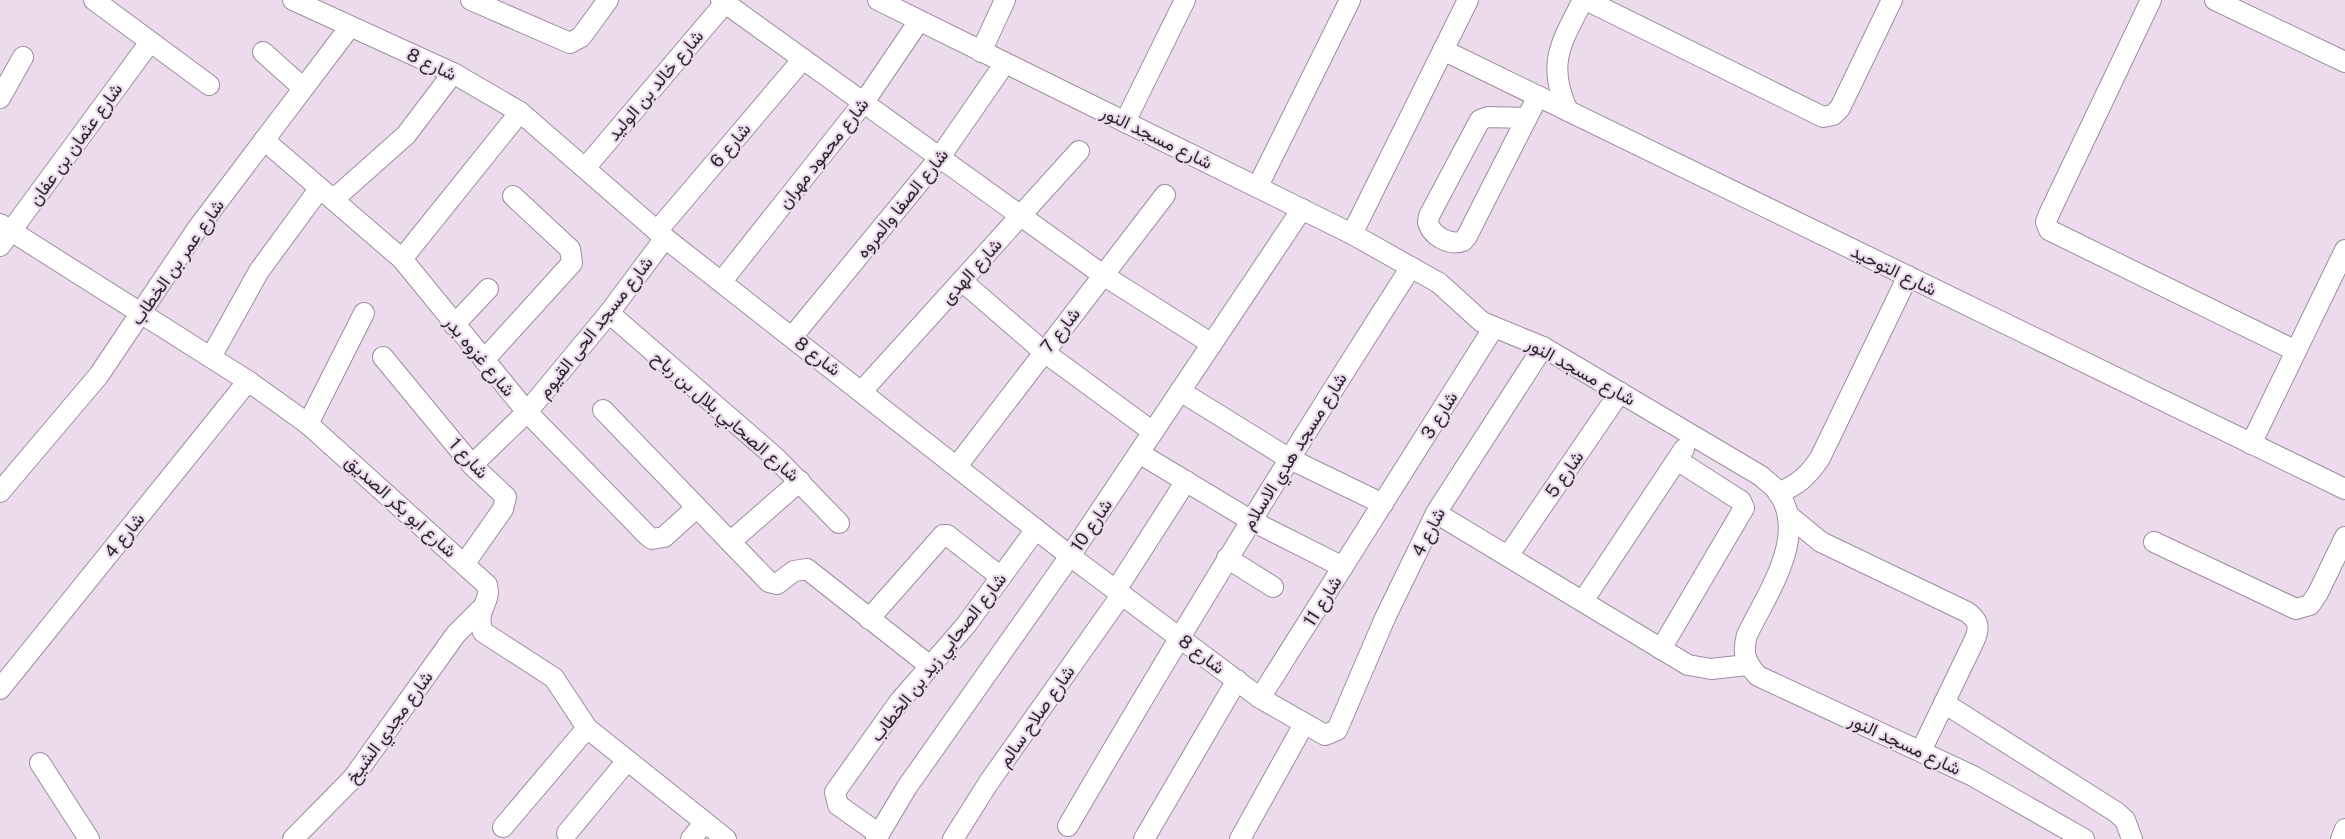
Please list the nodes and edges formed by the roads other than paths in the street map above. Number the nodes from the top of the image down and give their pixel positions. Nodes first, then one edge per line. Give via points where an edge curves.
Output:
1 (94, 0) edge
2 (293, 0) edge
3 (608, 0) edge
4 (878, 0) edge
5 (1005, 0) edge
6 (1185, 0) edge
7 (1350, 0) edge
8 (1468, 0) edge
9 (1585, 0) edge
10 (1892, 0) edge
11 (2151, 0) edge
12 (2215, 0) edge
13 (723, 1) edge
14 (478, 2) edge
15 (919, 21) junction
16 (349, 28) junction
17 (150, 42) junction
18 (1443, 50) junction
19 (262, 52) dead end
20 (981, 52) junction
21 (23, 57) dead end
22 (803, 59) junction
23 (2345, 62) edge
24 (1005, 63) junction
25 (453, 73) junction
26 (208, 85) dead end
27 (303, 88) junction
28 (1538, 96) junction
29 (0, 98) edge
30 (864, 102) junction
31 (1568, 111) junction
32 (520, 112) junction
33 (1526, 118) junction
34 (1125, 122) junction
35 (264, 140) junction
36 (1079, 151) dead end
37 (940, 157) junction
38 (586, 167) junction
39 (1258, 186) junction
40 (327, 193) junction
41 (1165, 195) dead end
42 (513, 196) dead end
43 (1302, 209) junction
44 (1021, 216) junction
45 (4, 234) edge
46 (661, 234) junction
47 (1352, 234) junction
48 (2345, 250) edge
49 (402, 260) junction
50 (1411, 267) junction
51 (1103, 275) junction
52 (1908, 276) junction
53 (722, 281) junction
54 (962, 281) junction
55 (488, 289) dead end
56 (364, 313) dead end
57 (609, 313) junction
58 (142, 314) junction
59 (454, 325) junction
60 (1494, 327) junction
61 (792, 337) junction
62 (1212, 344) junction
63 (1543, 347) junction
64 (2296, 351) junction
65 (1044, 352) junction
66 (211, 357) junction
67 (383, 357) dead end
68 (484, 360) junction
69 (248, 381) junction
70 (862, 391) junction
71 (1180, 391) junction
72 (1620, 393) junction
73 (603, 410) dead end
74 (527, 412) junction
75 (308, 424) junction
76 (1153, 432) junction
77 (1693, 436) junction
78 (2252, 444) junction
79 (1139, 453) junction
80 (1288, 458) junction
81 (1677, 460) junction
82 (472, 465) junction
83 (957, 465) junction
84 (800, 481) junction
85 (1186, 481) junction
86 (2345, 489) edge
87 (0, 492) edge
88 (1778, 493) junction
89 (1383, 504) junction
90 (696, 508) junction
91 (1436, 513) junction
92 (1788, 515) junction
93 (1250, 520) junction
94 (839, 523) dead end
95 (1036, 529) junction
96 (2345, 537) edge
97 (730, 542) junction
98 (2154, 542) dead end
99 (1070, 556) junction
100 (1508, 556) junction
101 (1227, 558) junction
102 (465, 563) junction
103 (1343, 567) junction
104 (1001, 577) junction
105 (1273, 587) dead end
106 (1119, 592) junction
107 (1583, 602) junction
108 (480, 610) junction
109 (869, 619) junction
110 (1178, 636) junction
111 (1661, 649) junction
112 (1747, 665) junction
113 (930, 666) junction
114 (1237, 680) junction
115 (0, 689) edge
116 (1260, 698) junction
117 (1944, 703) junction
118 (1304, 724) junction
119 (587, 728) junction
120 (1333, 733) joint
121 (1921, 752) junction
122 (626, 762) junction
123 (40, 763) dead end
124 (704, 823) junction
125 (1068, 826) dead end
126 (503, 827) dead end
127 (2345, 829) edge
128 (567, 832) dead end
129 (878, 836) edge
130 (89, 839) edge
131 (293, 839) edge
132 (691, 839) edge
133 (726, 839) edge
134 (953, 839) edge
135 (1144, 839) edge
136 (1240, 839) edge
137 (2084, 839) edge
138 (2132, 839) edge
139 (2341, 839) edge

1 - 17 street
2 - 16 street, شارع 8
3 - 14 street via 581,37 570,43
4 - 15 street, شارع مسجد النور
5 - 20 street
6 - 34 street
7 - 39 street
8 - 18 street
9 - 10 street via 1823,117 1840,108
9 - 31 street via 1559,46 1555,68 1558,91
11 - 64 street via 2049,214 2049,230
12 - 23 street
13 - 22 street
13 - 38 street, شارع خالد بن الوليد
15 - 20 street, شارع مسجد النور
15 - 30 street, شارع محمود مهران
16 - 25 street, شارع 8
16 - 27 street, شارع عمر بن الخطاب
17 - 26 street
17 - 45 street, شارع عثمان بن عفان
18 - 28 street, شارع التوحيد
18 - 47 street
19 - 27 street
20 - 24 street, شارع مسجد النور
21 - 29 street
22 - 30 street
22 - 46 street, شارع 6
24 - 34 street, شارع مسجد النور
24 - 37 street, شارع الصفا والمروه
25 - 32 street, شارع 8
25 - 40 street via 406,135
27 - 35 street, شارع عمر بن الخطاب
28 - 31 street, شارع التوحيد
28 - 33 street
30 - 37 street
30 - 53 street, شارع محمود مهران
31 - 52 street, شارع التوحيد
32 - 38 street, شارع 8
32 - 49 street
33 - 33 street via 1463,241 1451,242 1433,234 1429,216 1480,120
34 - 39 street, شارع مسجد النور
35 - 40 street, شارع غزوه بدر
35 - 58 street, شارع عمر بن الخطاب via 168,270
36 - 44 street, شارع الهدى
37 - 44 street
37 - 61 street, شارع الصفا والمروه
38 - 46 street, شارع 8
39 - 43 street, شارع مسجد النور
40 - 49 street, شارع غزوه بدر
40 - 66 street via 259,271
41 - 51 street, شارع 7
42 - 68 street via 570,249 572,263
43 - 47 street, شارع مسجد النور
43 - 62 street, شارع 10
44 - 51 street
44 - 54 street, شارع الهدى
45 - 58 street, شارع ابو بكر الصديق
46 - 53 street, شارع 8
46 - 57 street, شارع مسجد الحى القيوم
47 - 50 street, شارع مسجد النور
48 - 64 street
49 - 59 street, شارع غزوه بدر
50 - 60 street, شارع مسجد النور via 1439,283 1469,313
50 - 80 street, شارع مسجد هدي الاسلام
51 - 62 street
51 - 65 street, شارع 7
52 - 78 street, شارع التوحيد
52 - 88 street via 1820,458 1796,486
53 - 61 street, شارع 8
54 - 65 street
54 - 70 street, شارع الهدى
55 - 59 street
56 - 75 street
57 - 74 street, شارع مسجد الحى القيوم
57 - 84 street, شارع الصحابي بلال بن رباح
58 - 66 street, شارع ابو بكر الصديق
58 - 87 street, شارع عمر بن الخطاب via 99,375
59 - 68 street, شارع غزوه بدر
60 - 63 street, شارع مسجد النور
60 - 89 street, شارع 3
61 - 70 street, شارع 8
62 - 71 street, شارع 10
63 - 72 street, شارع مسجد النور
63 - 91 street, شارع 4
64 - 78 street
65 - 76 street
65 - 83 street, شارع 7
66 - 69 street, شارع ابو بكر الصديق
67 - 82 street, شارع 1
68 - 74 street, شارع غزوه بدر
69 - 75 street, شارع ابو بكر الصديق
69 - 115 street, شارع 4
70 - 83 street, شارع 8
71 - 76 street, شارع 10
71 - 80 street
72 - 77 street, شارع مسجد النور
72 - 100 street, شارع 5
73 - 90 street
74 - 82 street, شارع مسجد الحى القيوم
74 - 90 street, شارع غزوه بدر via 652,539 664,537
75 - 102 street, شارع ابو بكر الصديق
76 - 79 street, شارع 10
77 - 81 street
77 - 88 street, شارع مسجد النور via 1761,476
78 - 86 street, شارع التوحيد
79 - 85 street
79 - 99 street, شارع 10
80 - 89 street
80 - 93 street, شارع مسجد هدي الاسلام
81 - 107 street
81 - 111 street via 1741,501 1744,508
82 - 102 street, شارع 1 via 502,491 506,503
83 - 95 street, شارع 8
84 - 94 street, شارع الصحابي بلال بن رباح
84 - 97 street
85 - 93 street
85 - 106 street
88 - 92 street, شارع مسجد النور
89 - 103 street, شارع 11
90 - 97 street
91 - 100 street
91 - 120 street, شارع 4
92 - 112 street, شارع مسجد النور via 1789,540 1784,555 1747,635 1743,650
92 - 117 street via 1815,538 1976,618 1979,629
93 - 101 street, شارع مسجد هدي الاسلام
93 - 103 street
95 - 99 street, شارع 8
95 - 104 street, شارع الصحابي زيد بن الخطاب
96 - 98 street via 2310,605 2296,609
97 - 109 street via 770,582 777,584 794,571 807,569
99 - 106 street, شارع 8
99 - 129 street, شارع 10 via 980,681
100 - 107 street
101 - 105 street
101 - 110 street, شارع مسجد هدي الاسلام
102 - 108 street, شارع ابو بكر الصديق via 487,585 488,598
103 - 116 street, شارع 11
104 - 109 street via 943,535
104 - 113 street, شارع الصحابي زيد بن الخطاب
106 - 110 street, شارع 8
106 - 134 street, شارع صلاح سالم
107 - 111 street
108 - 119 street via 483,632 554,678
108 - 131 street, شارع مجدي الشيخ via 456,634 353,778
109 - 113 street
110 - 114 street, شارع 8
110 - 125 street, شارع مسجد هدي الاسلام
111 - 112 street via 1699,668
112 - 121 street, شارع مسجد النور via 1758,676
113 - 129 street, شارع الصحابي زيد بن الخطاب via 899,702 836,792 838,805
114 - 116 street, شارع 8
114 - 135 street
116 - 118 street, شارع 8
117 - 121 street
117 - 138 street via 2116,812 2125,820
118 - 120 street, شارع 8
118 - 136 street
119 - 122 street
119 - 126 street
121 - 137 street, شارع مسجد النور via 1983,781
122 - 124 street
122 - 128 street
123 - 130 street
124 - 132 street
124 - 133 street
127 - 139 street

